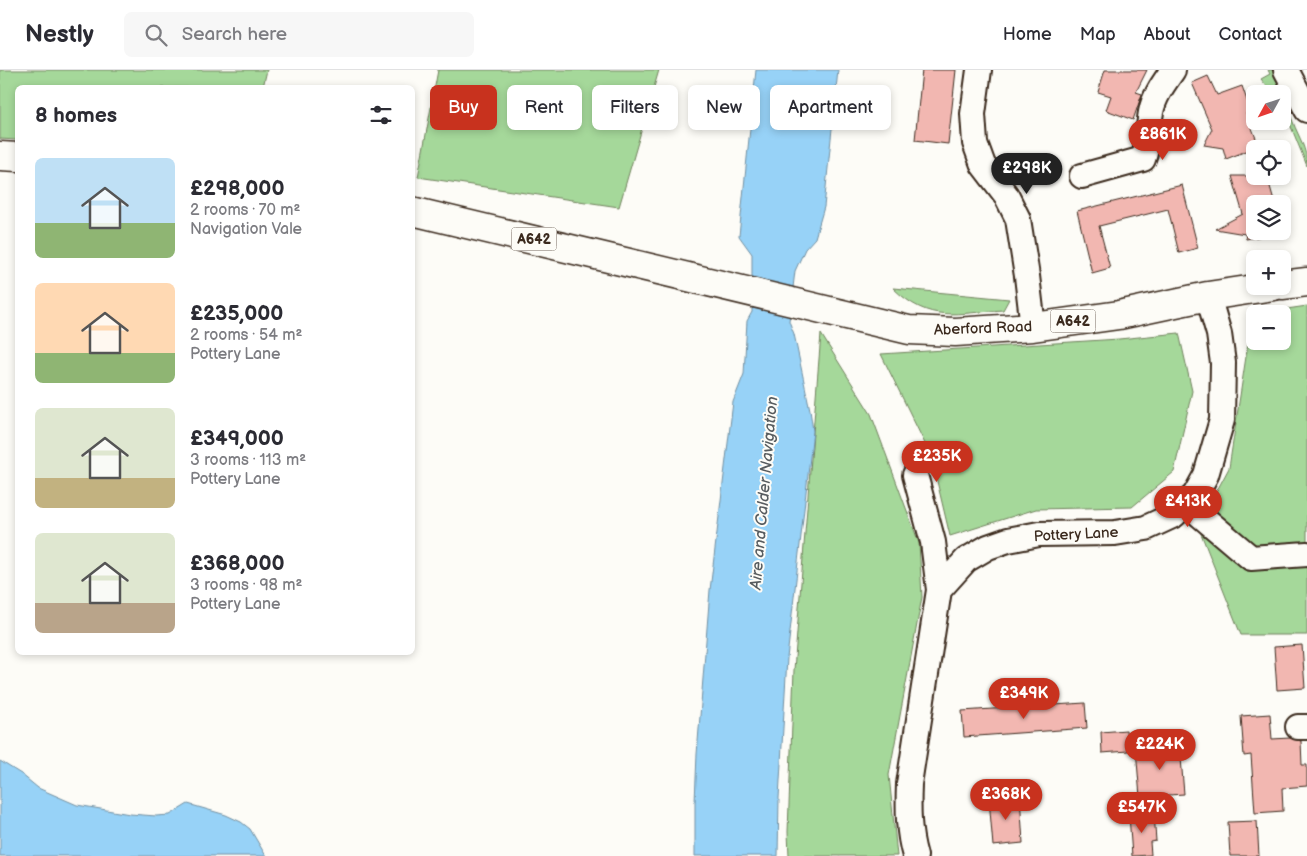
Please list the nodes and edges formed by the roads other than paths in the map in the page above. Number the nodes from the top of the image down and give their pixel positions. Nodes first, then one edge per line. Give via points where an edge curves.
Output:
1 (979, 70) edge
2 (1173, 70) edge
3 (1286, 70) edge
4 (1307, 110) edge
5 (0, 156) edge
6 (15, 157) edge
7 (1082, 176) dead end
8 (415, 212) edge
9 (1307, 282) edge
10 (1291, 284) edge
11 (1246, 290) edge
12 (1208, 296) junction
13 (1033, 327) junction
14 (915, 475) dead end
15 (1186, 503) junction
16 (1307, 554) edge
17 (939, 590) junction
18 (915, 856) edge

1 - 13 street via 974,114 975,143 983,165 1006,195 1018,219
2 - 7 street via 1159,90 1151,110 1148,146 1142,159
3 - 4 street
5 - 6 main road
8 - 13 main road, Aberford Road / A642 via 909,330 954,332
9 - 10 main road
11 - 12 main road, Aberford Road / A642
12 - 13 main road, Aberford Road / A642 via 1119,315
12 - 15 street, Pottery Lane via 1223,363 1222,420 1206,475 1195,495
14 - 17 street via 933,542
15 - 16 street via 1251,558
15 - 17 street, Pottery Lane via 1174,515 1146,528 1115,533 1039,534 988,547 966,560
17 - 18 street via 910,784 908,810

